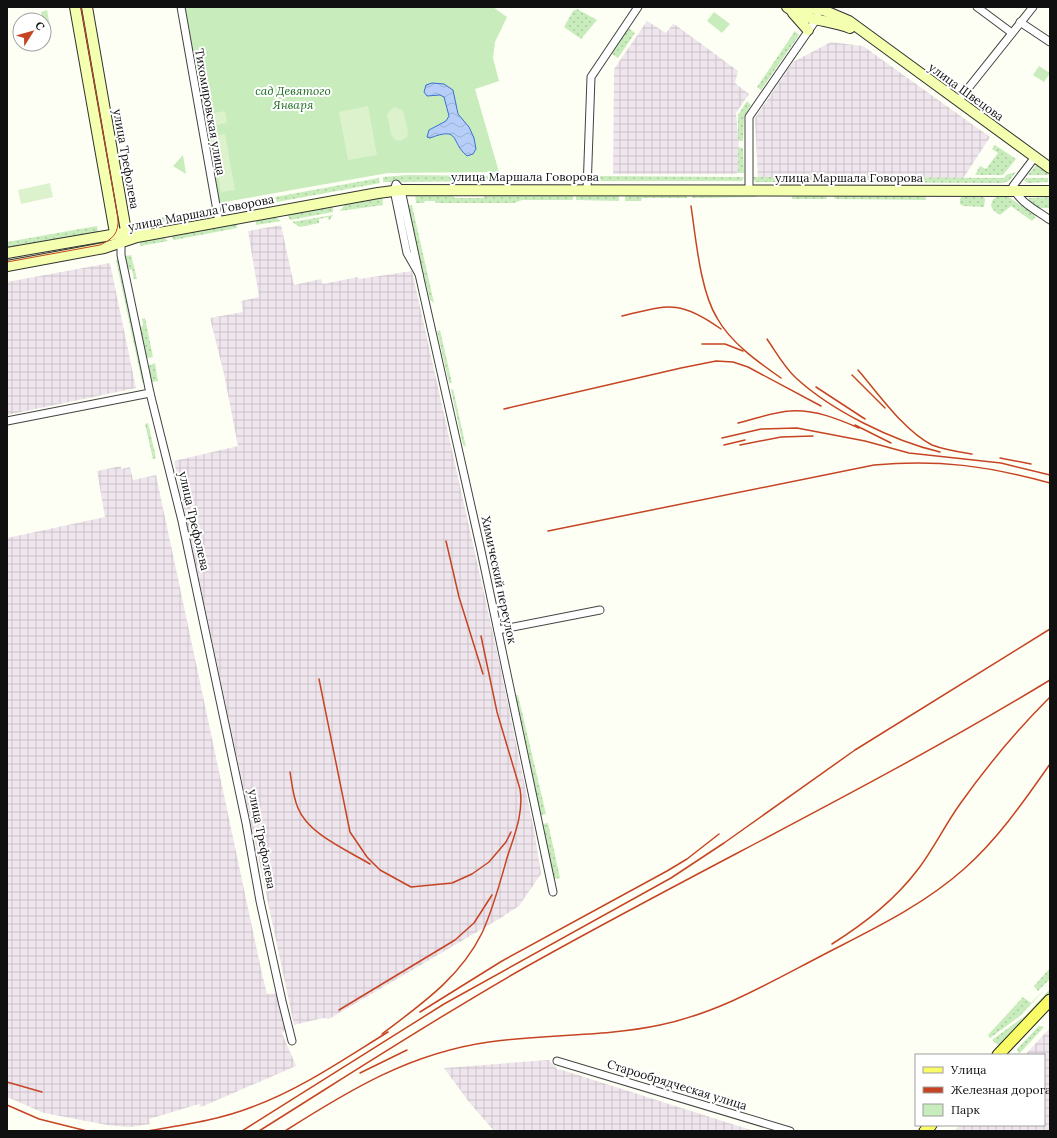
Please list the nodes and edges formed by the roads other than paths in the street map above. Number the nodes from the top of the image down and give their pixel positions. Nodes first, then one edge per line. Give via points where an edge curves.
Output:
1 (75, 7) edge
2 (87, 7) edge
3 (181, 7) edge
4 (638, 7) edge
5 (976, 7) edge
6 (1033, 7) edge
7 (793, 8) edge
8 (824, 9) edge
9 (816, 20) junction
10 (1020, 22) junction
11 (808, 30) junction
12 (1012, 33) junction
13 (868, 36) junction
14 (1050, 42) edge
15 (958, 102) junction
16 (1035, 157) junction
17 (1050, 168) edge
18 (1050, 185) edge
19 (587, 187) junction
20 (397, 188) junction
21 (749, 188) junction
22 (1014, 189) junction
23 (1050, 191) edge
24 (218, 219) junction
25 (1050, 220) edge
26 (120, 232) junction
27 (121, 243) junction
28 (7, 253) edge
29 (7, 266) edge
30 (150, 393) junction
31 (7, 421) edge
32 (600, 610) dead end
33 (498, 630) junction
34 (553, 892) dead end
35 (1050, 1000) edge
36 (1050, 1009) edge
37 (292, 1041) dead end
38 (999, 1054) edge
39 (1007, 1054) edge
40 (557, 1061) dead end
41 (790, 1131) edge

1 - 26 street, улица Трефолева
2 - 26 street, улица Трефолева
3 - 24 street, Тихомировская улица
4 - 19 street via 591,77
5 - 12 street
6 - 10 street
7 - 8 street, улица Швецова
7 - 9 street, улица Швецова
7 - 11 street
8 - 9 street
8 - 13 street, улица Швецова
9 - 11 street
9 - 13 street, улица Швецова via 848,27
10 - 12 street
10 - 14 street
11 - 21 street via 749,117
12 - 15 street
13 - 15 street, улица Швецова
15 - 16 street, улица Швецова
16 - 17 street, улица Швецова
16 - 22 street
18 - 22 street, улица Маршала Говорова
19 - 20 street, улица Маршала Говорова
19 - 21 street, улица Маршала Говорова
20 - 24 street, улица Маршала Говорова
20 - 33 street, Химический переулок via 407,253 418,274
21 - 22 street, улица Маршала Говорова
22 - 23 street, улица Маршала Говорова
22 - 25 street
24 - 26 street, улица Маршала Говорова
24 - 27 street, улица Маршала Говорова
26 - 27 street, улица Трефолева
26 - 28 street, улица Маршала Говорова
27 - 29 street, улица Маршала Говорова
27 - 30 street, улица Трефолева via 121,255
30 - 31 street
30 - 37 street, улица Трефолева via 183,528 246,823 260,901
32 - 33 street
33 - 34 street, Химический переулок
35 - 38 main road
36 - 39 main road
40 - 41 street, Старообрядческая улица

